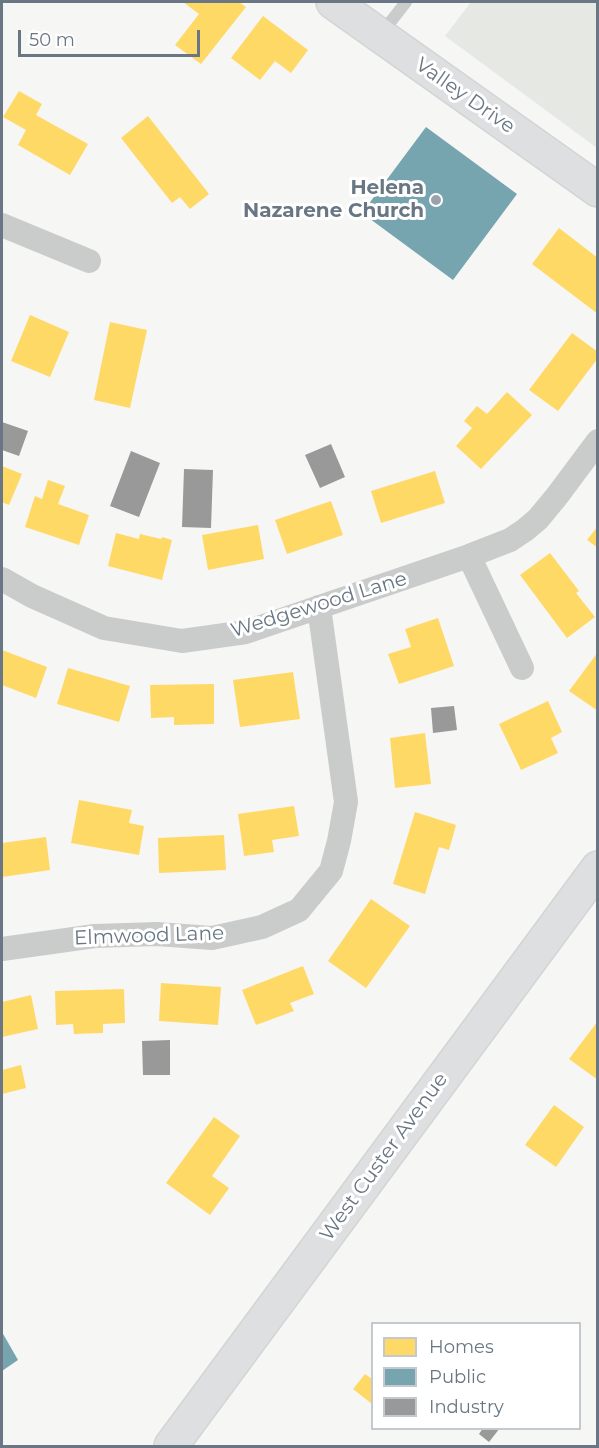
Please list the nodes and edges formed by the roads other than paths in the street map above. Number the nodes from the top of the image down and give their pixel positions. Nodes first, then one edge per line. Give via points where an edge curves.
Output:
1 (333, 2) edge
2 (406, 2) edge
3 (380, 35) junction
4 (597, 190) edge
5 (2, 225) edge
6 (89, 261) dead end
7 (597, 441) edge
8 (469, 556) junction
9 (2, 579) edge
10 (319, 608) junction
11 (522, 668) dead end
12 (597, 868) edge
13 (2, 949) edge
14 (171, 1446) edge

1 - 3 main road, Valley Drive
2 - 3 lane
3 - 4 main road, Valley Drive
5 - 6 street
7 - 8 street, Wedgewood Lane via 538,519 510,540
8 - 10 street, Wedgewood Lane
8 - 11 street
9 - 10 street, Wedgewood Lane via 104,628 182,641 246,632
10 - 13 street, Elmwood Lane via 346,802 331,872 299,910 262,927 212,938 157,934 94,936
12 - 14 main road, West Custer Avenue

